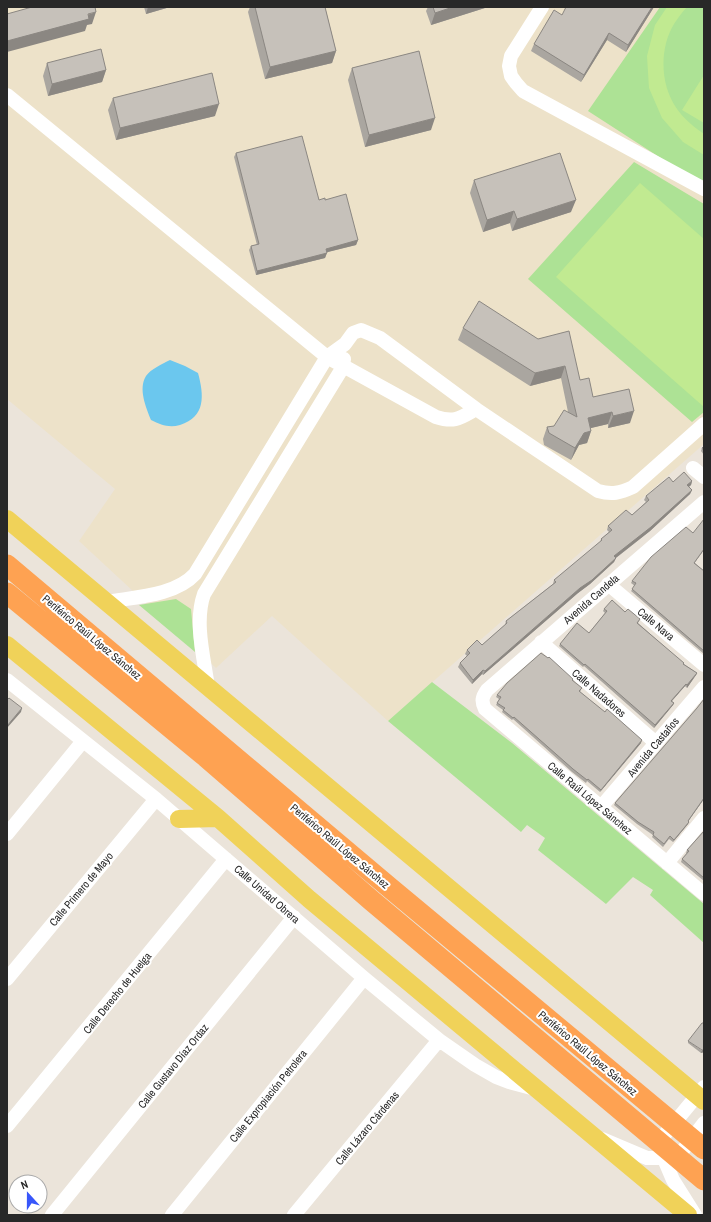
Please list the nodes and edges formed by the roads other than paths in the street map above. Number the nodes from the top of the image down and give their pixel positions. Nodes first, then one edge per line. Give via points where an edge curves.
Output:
1 (542, 7) edge
2 (7, 96) edge
3 (704, 189) edge
4 (345, 344) junction
5 (327, 357) junction
6 (343, 367) junction
7 (476, 409) junction
8 (704, 424) edge
9 (693, 468) dead end
10 (704, 477) edge
11 (704, 502) edge
12 (7, 519) edge
13 (207, 553) junction
14 (223, 563) junction
15 (7, 565) edge
16 (608, 584) junction
17 (7, 593) edge
18 (106, 602) junction
19 (541, 642) junction
20 (7, 645) edge
21 (704, 665) edge
22 (9, 685) edge
23 (208, 687) junction
24 (704, 687) edge
25 (482, 698) joint
26 (83, 741) junction
27 (656, 743) junction
28 (156, 799) junction
29 (601, 807) junction
30 (218, 818) junction
31 (704, 818) edge
32 (179, 819) junction
33 (7, 834) edge
34 (226, 859) junction
35 (667, 863) junction
36 (704, 894) edge
37 (294, 917) junction
38 (364, 978) junction
39 (7, 979) edge
40 (439, 1040) junction
41 (537, 1089) junction
42 (702, 1095) edge
43 (704, 1123) edge
44 (7, 1126) edge
45 (591, 1134) junction
46 (704, 1149) edge
47 (664, 1158) junction
48 (704, 1180) edge
49 (52, 1215) edge
50 (172, 1215) edge
51 (294, 1215) edge
52 (688, 1215) edge
53 (695, 1215) edge

1 - 3 street via 511,56 511,76 523,91
2 - 5 street
4 - 5 street
4 - 6 street
4 - 7 street via 353,332 360,330 380,338
5 - 6 street
5 - 13 street
6 - 7 street via 445,420 458,419
6 - 14 street
7 - 8 street via 598,491 615,494 633,487
9 - 10 street
11 - 16 street, Avenida Candela
12 - 18 main road
13 - 14 street
13 - 18 street via 195,574 176,587 149,595
14 - 23 street via 204,594 199,612
15 - 46 highway, Periférico Raúl López Sánchez
16 - 19 street, Avenida Candela
16 - 21 street, Calle Nava
17 - 48 highway, Periférico Raúl López Sánchez via 206,757 372,901
18 - 23 main road
19 - 25 street, Avenida Candela via 487,690
19 - 27 street, Calle Nadadores
20 - 30 main road
22 - 26 street, Calle Unidad Obrera
23 - 42 main road
24 - 27 street, Avenida Castaños
25 - 29 street, Calle Raúl López Sánchez via 485,709
26 - 28 street, Calle Unidad Obrera
26 - 33 street
27 - 29 street, Avenida Castaños
28 - 32 street, Calle Unidad Obrera
28 - 39 street, Calle Primero de Mayo
29 - 35 street, Calle Raúl López Sánchez
30 - 32 main road
30 - 41 main road via 309,899
31 - 35 street
32 - 34 street, Calle Unidad Obrera
34 - 37 street, Calle Unidad Obrera
34 - 44 street, Calle Derecho de Huelga
35 - 36 street, Calle Raúl López Sánchez
37 - 38 street, Calle Unidad Obrera
37 - 49 street, Calle Gustavo Díaz Ordaz
38 - 40 street, Calle Unidad Obrera
38 - 50 street, Calle Expropiación Petrolera
40 - 41 street, Calle Unidad Obrera via 496,1077
40 - 51 street, Calle Lázaro Cárdenas
41 - 45 main road
42 - 47 street via 661,1139 661,1152
43 - 47 street via 680,1154
45 - 47 street via 647,1158
45 - 52 main road
47 - 53 street via 673,1180

